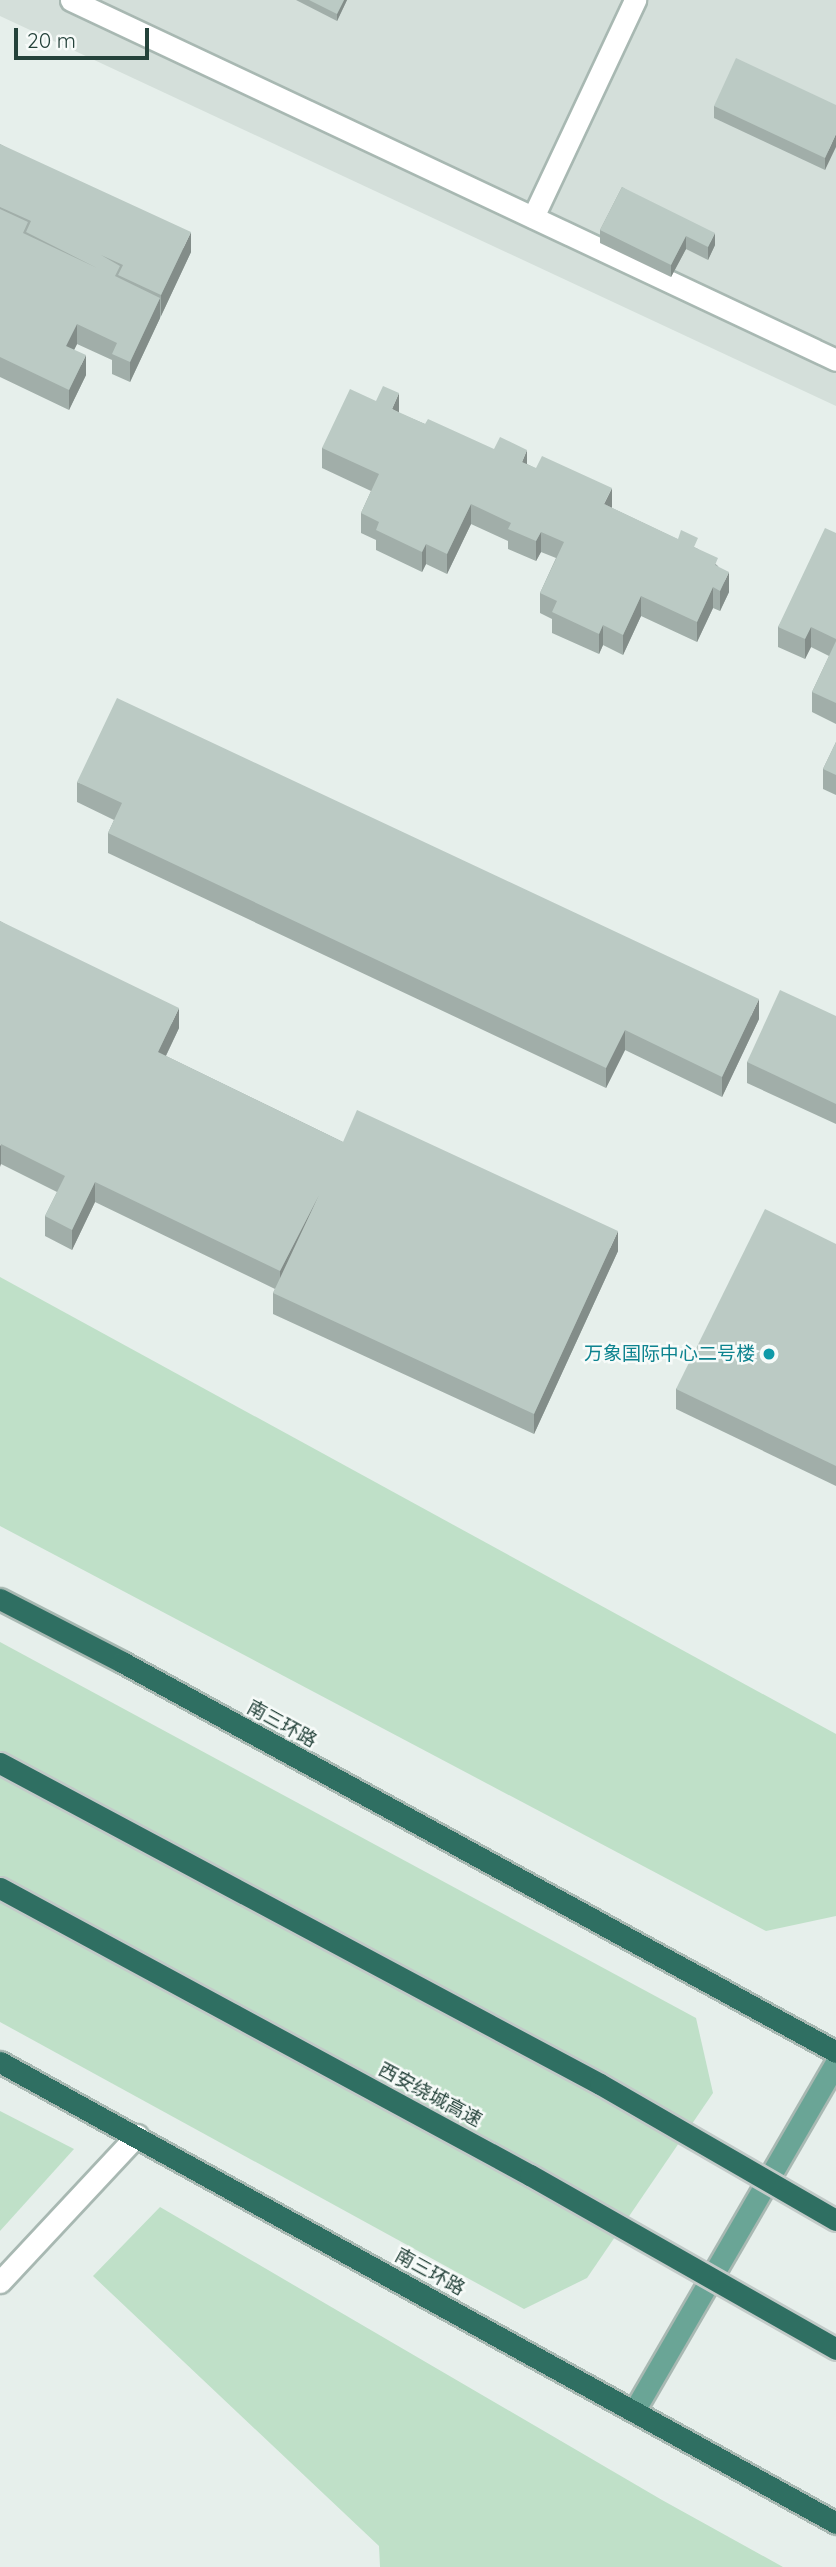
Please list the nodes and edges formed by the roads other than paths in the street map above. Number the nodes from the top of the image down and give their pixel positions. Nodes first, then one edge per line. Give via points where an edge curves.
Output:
1 (71, 0) edge
2 (635, 0) edge
3 (533, 217) junction
4 (836, 360) edge
5 (0, 1599) edge
6 (0, 1763) edge
7 (0, 1888) edge
8 (836, 2052) edge
9 (0, 2062) edge
10 (836, 2063) edge
11 (136, 2135) junction
12 (836, 2220) edge
13 (0, 2282) edge
14 (836, 2348) edge
15 (634, 2411) junction
16 (836, 2524) edge

1 - 3 street
2 - 3 street
3 - 4 street
5 - 8 highway, 南三环路
6 - 12 highway, bridge via 600,2084
7 - 14 highway, 西安绕城高速, bridge via 530,2175
9 - 11 highway, 南三环路
10 - 15 main road
11 - 13 street
11 - 15 highway, 南三环路
15 - 16 highway, 南三环路

